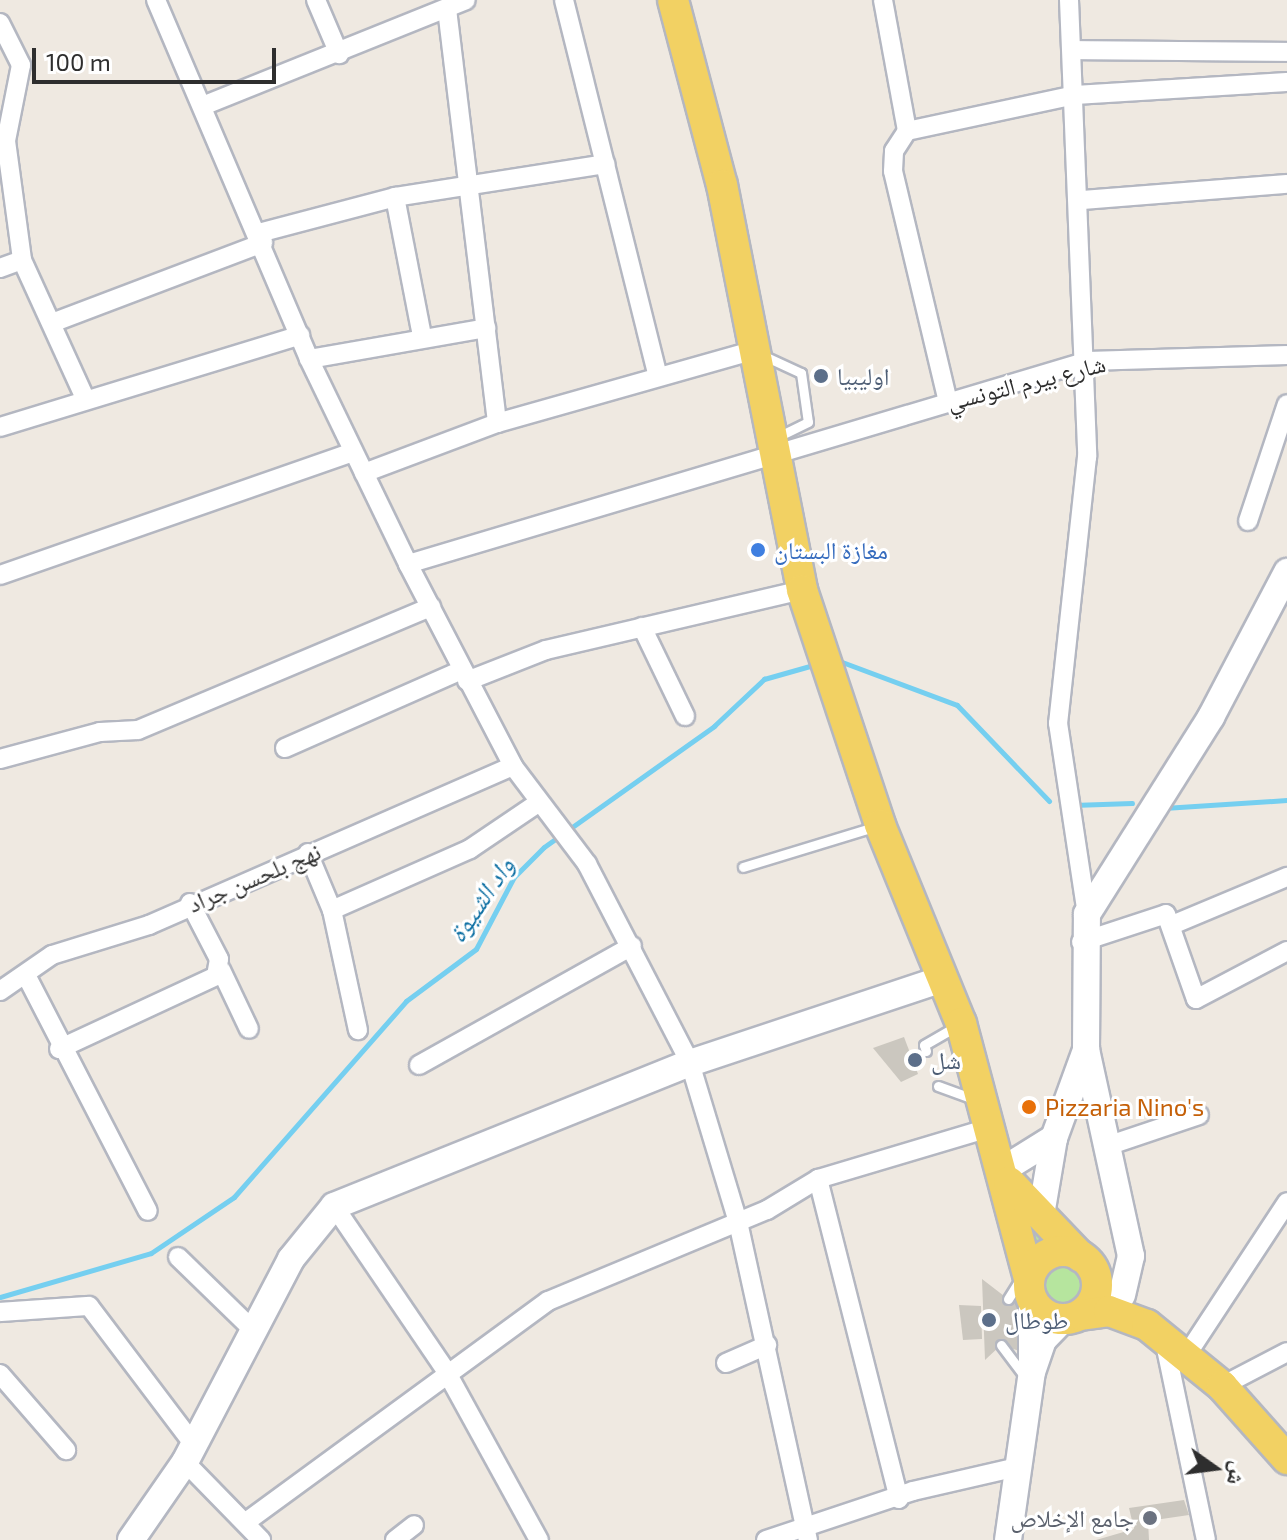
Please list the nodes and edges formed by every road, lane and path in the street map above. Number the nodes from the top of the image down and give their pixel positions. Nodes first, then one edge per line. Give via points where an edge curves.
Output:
1 (156, 0) edge
2 (316, 0) edge
3 (466, 0) edge
4 (564, 0) edge
5 (673, 0) edge
6 (883, 0) edge
7 (1069, 0) edge
8 (447, 9) junction
9 (0, 23) edge
10 (1072, 50) junction
11 (1287, 52) edge
12 (339, 54) junction
13 (1287, 82) edge
14 (1075, 95) junction
15 (205, 105) junction
16 (907, 131) junction
17 (605, 164) junction
18 (1287, 184) edge
19 (470, 185) junction
20 (395, 197) junction
21 (1082, 200) junction
22 (261, 238) junction
23 (22, 260) junction
24 (0, 268) edge
25 (52, 323) junction
26 (486, 328) junction
27 (300, 335) junction
28 (422, 336) junction
29 (752, 351) junction
30 (1287, 355) edge
31 (309, 359) junction
32 (1088, 361) junction
33 (658, 376) junction
34 (85, 398) junction
35 (948, 402) junction
36 (1287, 404) edge
37 (497, 423) junction
38 (0, 427) edge
39 (770, 447) junction
40 (353, 452) junction
41 (364, 473) junction
42 (1248, 521) dead end
43 (408, 564) junction
44 (1287, 572) edge
45 (0, 575) edge
46 (802, 590) junction
47 (431, 607) junction
48 (642, 627) junction
49 (464, 676) junction
50 (685, 716) dead end
51 (285, 748) dead end
52 (0, 759) edge
53 (513, 766) junction
54 (538, 803) junction
55 (880, 825) junction
56 (308, 853) junction
57 (743, 867) dead end
58 (1287, 877) edge
59 (190, 903) junction
60 (332, 910) junction
61 (1087, 914) junction
62 (1172, 925) junction
63 (1081, 942) junction
64 (632, 946) junction
65 (1287, 951) edge
66 (221, 970) junction
67 (27, 977) junction
68 (942, 979) junction
69 (0, 991) edge
70 (961, 1023) junction
71 (249, 1029) dead end
72 (358, 1030) dead end
73 (59, 1049) junction
74 (1086, 1050) junction
75 (926, 1051) dead end
76 (690, 1063) junction
77 (419, 1065) dead end
78 (938, 1086) dead end
79 (987, 1115) junction
80 (1199, 1115) dead end
81 (1054, 1138) junction
82 (1107, 1146) junction
83 (1007, 1175) junction
84 (818, 1179) junction
85 (1287, 1202) edge
86 (334, 1206) junction
87 (148, 1211) dead end
88 (1041, 1215) junction
89 (738, 1222) junction
90 (178, 1257) dead end
91 (1087, 1263) junction
92 (1024, 1287) junction
93 (1122, 1295) junction
94 (0, 1312) edge
95 (1072, 1317) junction
96 (252, 1329) junction
97 (1166, 1340) junction
98 (767, 1345) junction
99 (1001, 1345) dead end
100 (1287, 1352) edge
101 (726, 1363) dead end
102 (446, 1371) junction
103 (0, 1374) edge
104 (1031, 1378) junction
105 (1222, 1386) junction
106 (66, 1450) dead end
107 (190, 1454) junction
108 (1287, 1459) edge
109 (1017, 1467) junction
110 (899, 1499) junction
111 (246, 1522) junction
112 (414, 1525) dead end
113 (807, 1533) edge
114 (131, 1540) edge
115 (261, 1540) edge
116 (395, 1540) edge
117 (539, 1540) edge
118 (766, 1540) edge
119 (1008, 1540) edge
120 (1206, 1540) edge

1 - 15 street
2 - 12 street
3 - 8 street
4 - 17 street
5 - 29 main road via 710,128
6 - 16 street
7 - 10 street
8 - 12 street
8 - 19 street
9 - 23 street via 21,65 6,141
10 - 11 street
10 - 14 street
12 - 15 street
13 - 14 street
14 - 16 street
14 - 21 street
15 - 22 street
16 - 35 street via 894,151 893,171
17 - 19 street
17 - 33 street
18 - 21 street
19 - 20 street
19 - 26 street
20 - 22 street
20 - 28 street
21 - 32 street
22 - 25 street
22 - 27 street
23 - 24 street
23 - 25 street
25 - 34 street
26 - 28 street
26 - 37 street
27 - 31 street
27 - 34 street
28 - 31 street
29 - 33 street
29 - 39 main road
29 - 39 lane via 801,373 808,422
30 - 32 street, شارع بيرم التونسي
31 - 40 street
32 - 35 street, شارع بيرم التونسي
32 - 61 street via 1087,457 1058,723
33 - 37 street
34 - 38 street
35 - 39 street, شارع بيرم التونسي
36 - 42 street
37 - 41 street
39 - 43 street, شارع بيرم التونسي
39 - 46 main road
40 - 41 street
40 - 45 street
41 - 43 street
43 - 47 street
44 - 61 street via 1211,717
46 - 48 street
46 - 55 main road
47 - 49 street
47 - 52 street via 138,730 100,732
48 - 49 street
48 - 50 street
49 - 51 street
49 - 53 street
53 - 54 street
53 - 56 street, نهج بلحسن جراد
54 - 60 street via 470,849
54 - 64 street
55 - 57 lane
55 - 68 main road
56 - 59 street, نهج بلحسن جراد
56 - 60 street
58 - 62 street
59 - 66 street
59 - 67 street, نهج بلحسن جراد via 149,925 52,955
60 - 72 street
61 - 63 street
62 - 63 street via 1163,914
62 - 65 street via 1193,999
63 - 74 street
64 - 76 street
64 - 77 street
66 - 71 street
66 - 73 street
67 - 69 street, نهج بلحسن جراد
67 - 73 street
68 - 70 main road
68 - 76 street
70 - 75 lane via 924,1045
70 - 79 main road
73 - 87 street
74 - 81 street
74 - 82 street
76 - 86 street
76 - 89 street
78 - 79 lane
79 - 83 main road
79 - 84 street
80 - 82 street
81 - 83 street
81 - 88 street
82 - 93 street via 1131,1256
83 - 88 main road
83 - 92 main road
84 - 89 street
84 - 110 street
85 - 97 street
86 - 96 street via 291,1259
86 - 102 street
88 - 91 main road
89 - 98 street
89 - 102 street via 548,1301
90 - 96 street
91 - 92 main road via 1049,1253
91 - 93 main road
91 - 95 main road via 1094,1299
92 - 95 main road
92 - 104 street
93 - 97 main road
94 - 107 street via 89,1306
95 - 97 main road via 1109,1311
95 - 104 street via 1043,1340
96 - 107 street
97 - 105 main road
97 - 120 street
98 - 101 street
98 - 113 street
99 - 104 lane
100 - 105 street
102 - 111 street
102 - 117 street
103 - 106 street
104 - 109 street
105 - 108 main road
107 - 111 street
107 - 114 street
109 - 110 street
109 - 119 street
110 - 113 street
111 - 115 street
112 - 116 street
113 - 118 street

